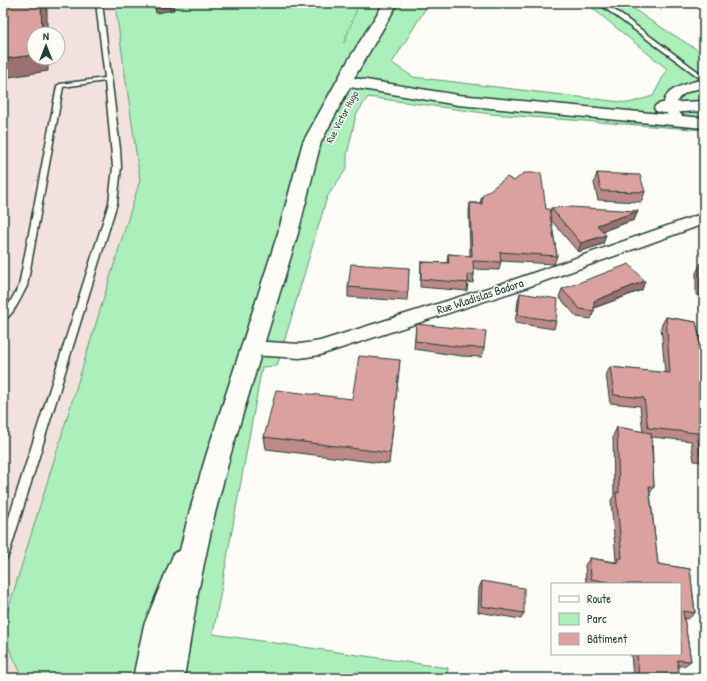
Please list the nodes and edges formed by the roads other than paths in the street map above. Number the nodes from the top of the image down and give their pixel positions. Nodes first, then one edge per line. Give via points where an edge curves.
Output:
1 (99, 3) edge
2 (391, 3) edge
3 (402, 3) edge
4 (601, 3) edge
5 (108, 79) junction
6 (704, 79) edge
7 (352, 82) junction
8 (704, 83) edge
9 (704, 106) edge
10 (675, 114) junction
11 (703, 122) edge
12 (704, 218) edge
13 (3, 317) edge
14 (251, 348) junction
15 (201, 517) junction
16 (3, 554) edge
17 (145, 678) edge
18 (169, 678) edge

1 - 5 lane
2 - 7 main road, Rue Victor Hugo
3 - 7 main road, Rue Victor Hugo via 390,28
4 - 6 lane
5 - 13 lane via 60,86 23,286
5 - 16 lane via 117,167 113,203
7 - 10 main road via 458,100 593,111
7 - 14 main road, Rue Victor Hugo via 288,233
8 - 10 street via 680,91 671,100
9 - 10 main road
10 - 11 main road
12 - 14 street, Rue Wladislas Badora via 510,287 320,348 300,351
14 - 15 main road, Rue Victor Hugo
15 - 17 street via 159,618
15 - 18 main road, Rue Victor Hugo via 184,592

